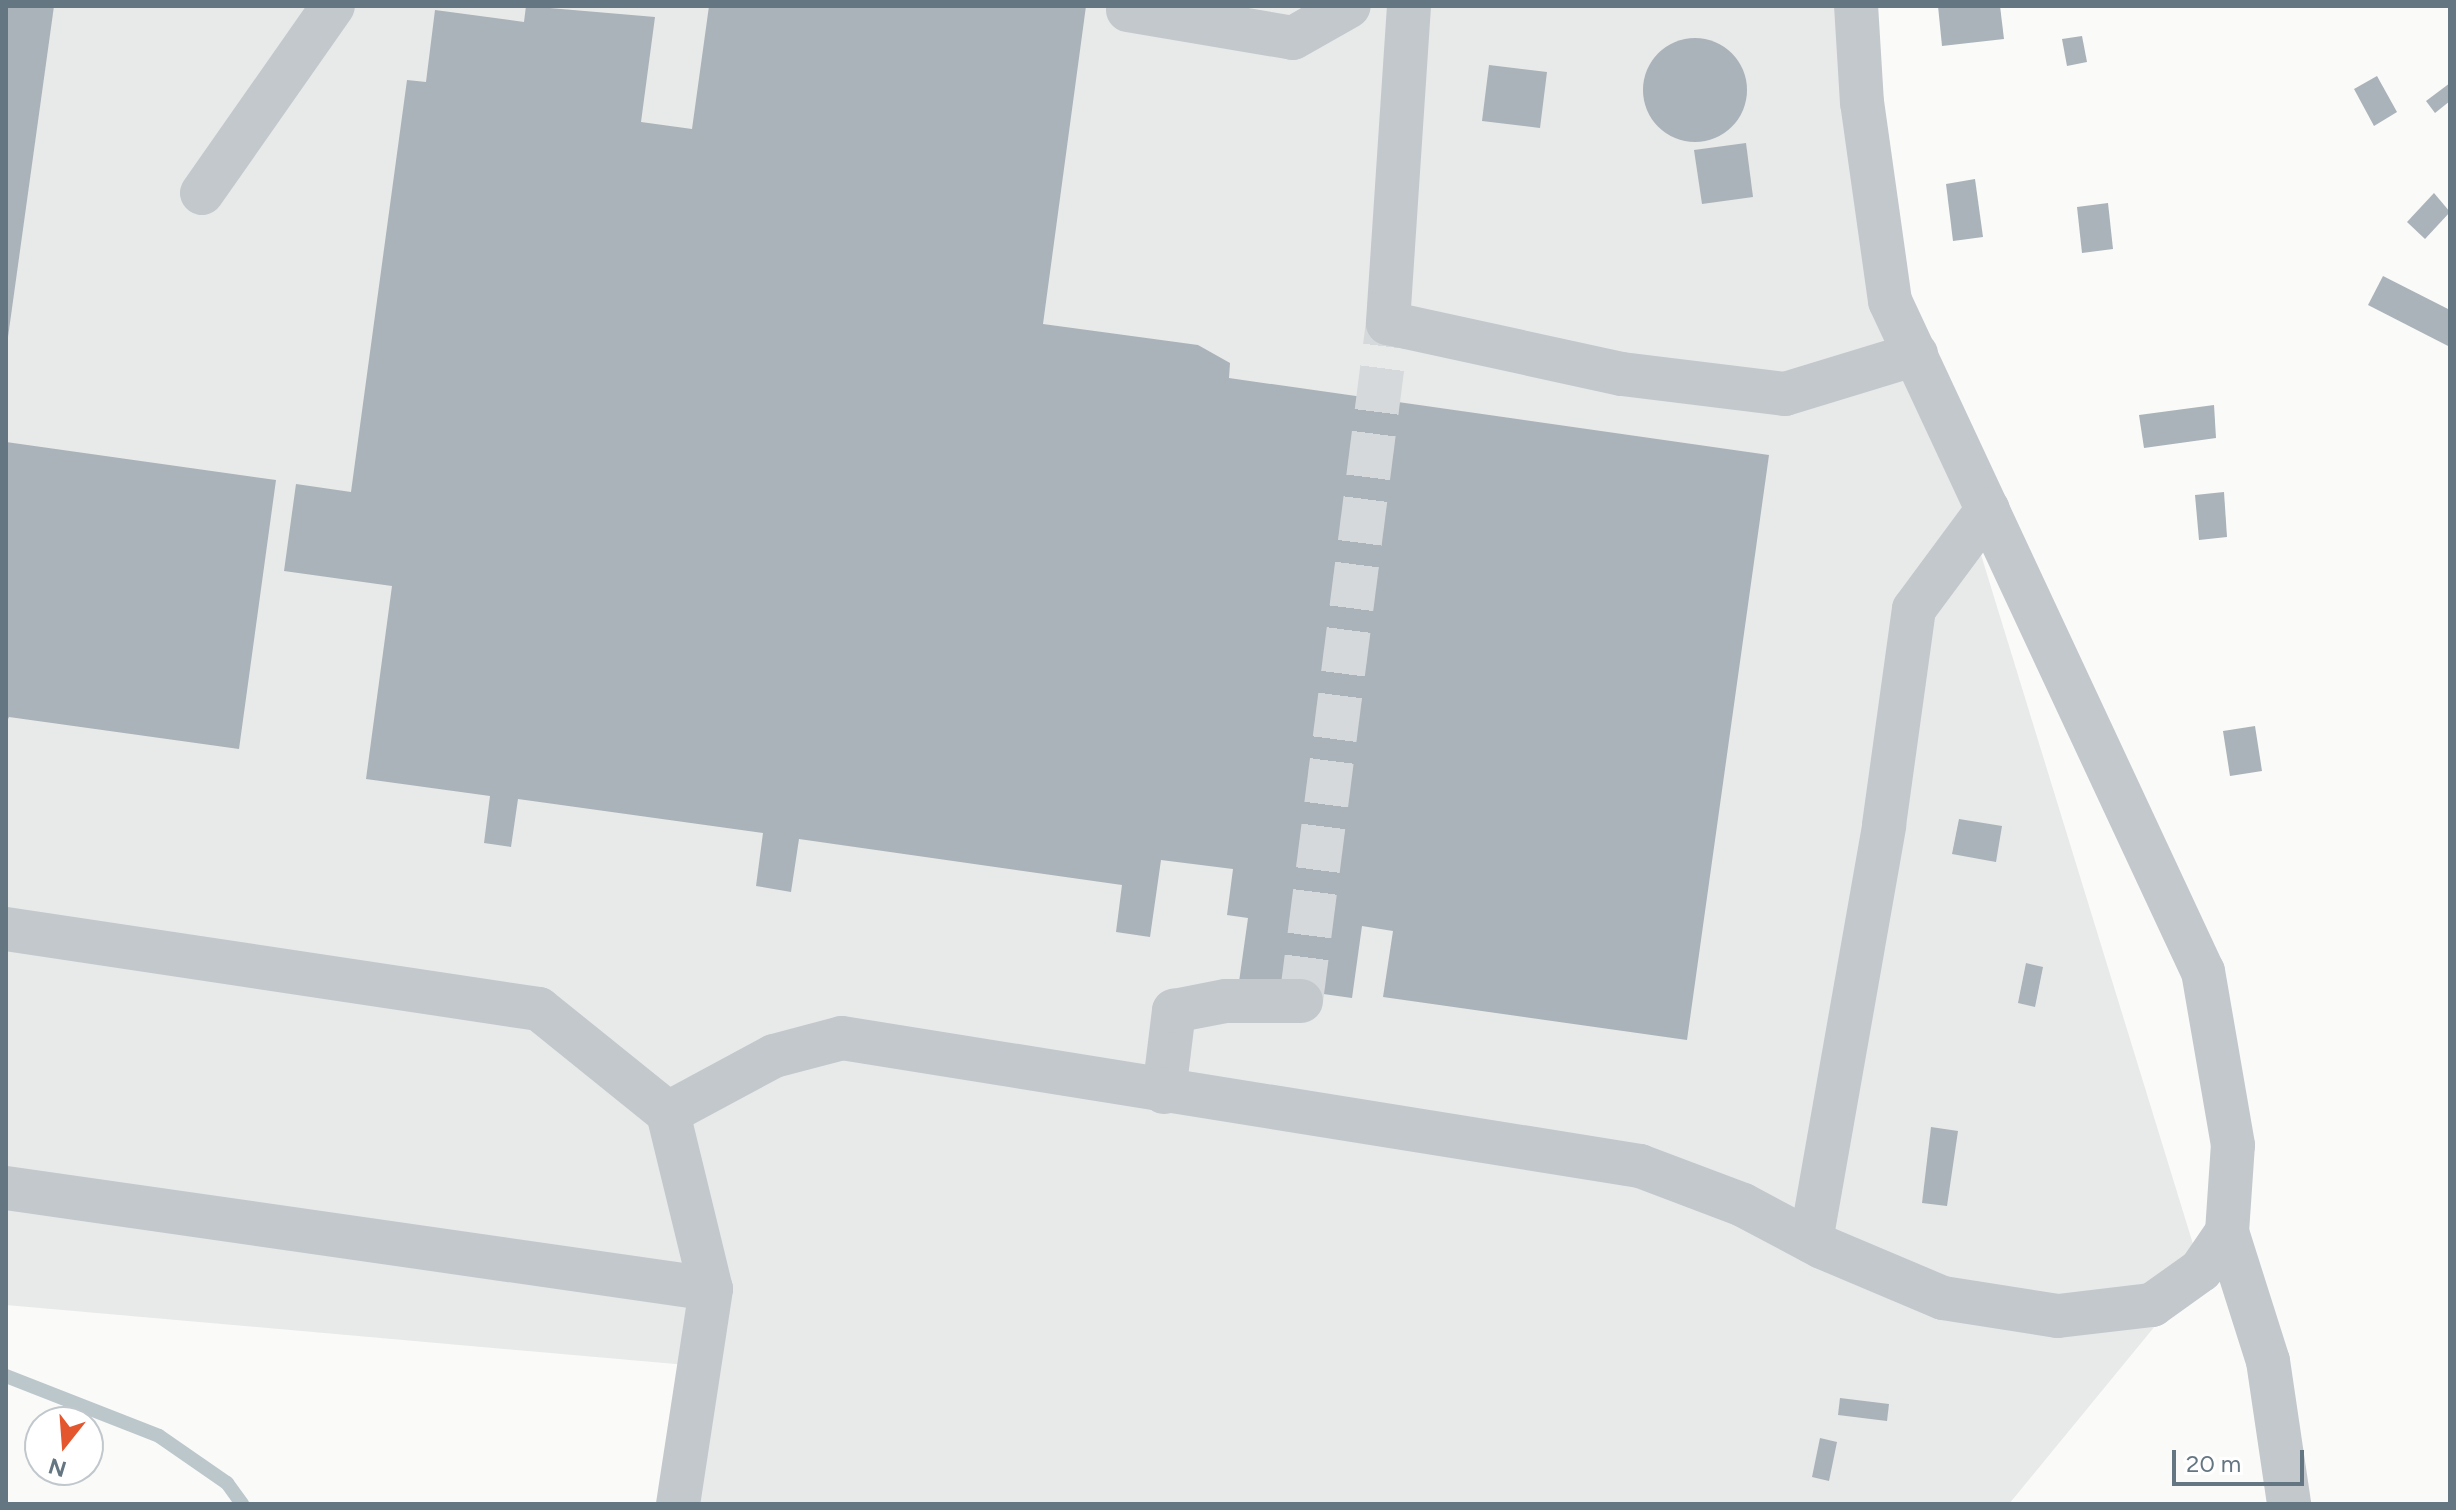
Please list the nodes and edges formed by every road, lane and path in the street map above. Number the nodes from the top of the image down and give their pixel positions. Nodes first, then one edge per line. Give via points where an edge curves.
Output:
1 (333, 6) edge
2 (1349, 6) edge
3 (1409, 6) edge
4 (1856, 6) edge
5 (1128, 10) dead end
6 (202, 193) dead end
7 (1916, 354) junction
8 (1988, 509) junction
9 (6, 929) edge
10 (1301, 1001) dead end
11 (1164, 1092) junction
12 (668, 1113) junction
13 (6, 1188) edge
14 (2227, 1232) junction
15 (1811, 1241) junction
16 (711, 1289) junction
17 (678, 1504) edge
18 (2289, 1504) edge

1 - 6 street
2 - 5 street via 1293,38
3 - 7 street via 1388,323 1622,374 1785,394
4 - 7 street via 1875,210 1890,301
7 - 8 street
8 - 14 street via 2203,972 2233,1145
8 - 15 street via 1914,609 1884,825
9 - 12 street via 539,1009
10 - 11 street via 1226,1001 1174,1011
11 - 12 street via 842,1038 774,1056
11 - 15 street via 1640,1166 1743,1205
12 - 16 street
13 - 16 street
14 - 15 street via 2201,1270 2152,1305 2058,1316 1943,1298
14 - 18 street via 2268,1361
16 - 17 street

